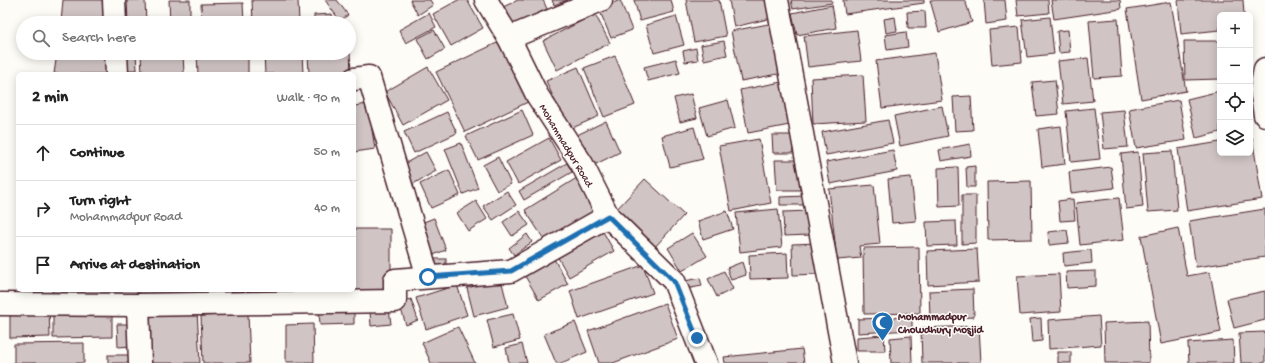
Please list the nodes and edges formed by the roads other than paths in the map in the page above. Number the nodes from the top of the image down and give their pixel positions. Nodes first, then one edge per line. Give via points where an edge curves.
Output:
1 (114, 0) edge
2 (486, 0) edge
3 (601, 0) edge
4 (776, 0) edge
5 (115, 16) edge
6 (509, 38) junction
7 (116, 60) edge
8 (1265, 69) edge
9 (117, 72) edge
10 (356, 79) edge
11 (1263, 90) edge
12 (1265, 115) edge
13 (608, 216) junction
14 (428, 277) junction
15 (0, 304) edge
16 (138, 305) junction
17 (140, 363) edge
18 (706, 363) edge
19 (845, 363) edge

1 - 5 street
2 - 6 street, Mohammadpur Road
3 - 6 street
4 - 19 street
6 - 13 street, Mohammadpur Road via 537,95 582,164
7 - 9 street
8 - 11 street
10 - 14 street via 369,77
11 - 12 street
13 - 14 street via 511,271
13 - 18 street, Mohammadpur Road via 674,281
14 - 16 street via 395,280 395,301
15 - 16 street
16 - 17 street

